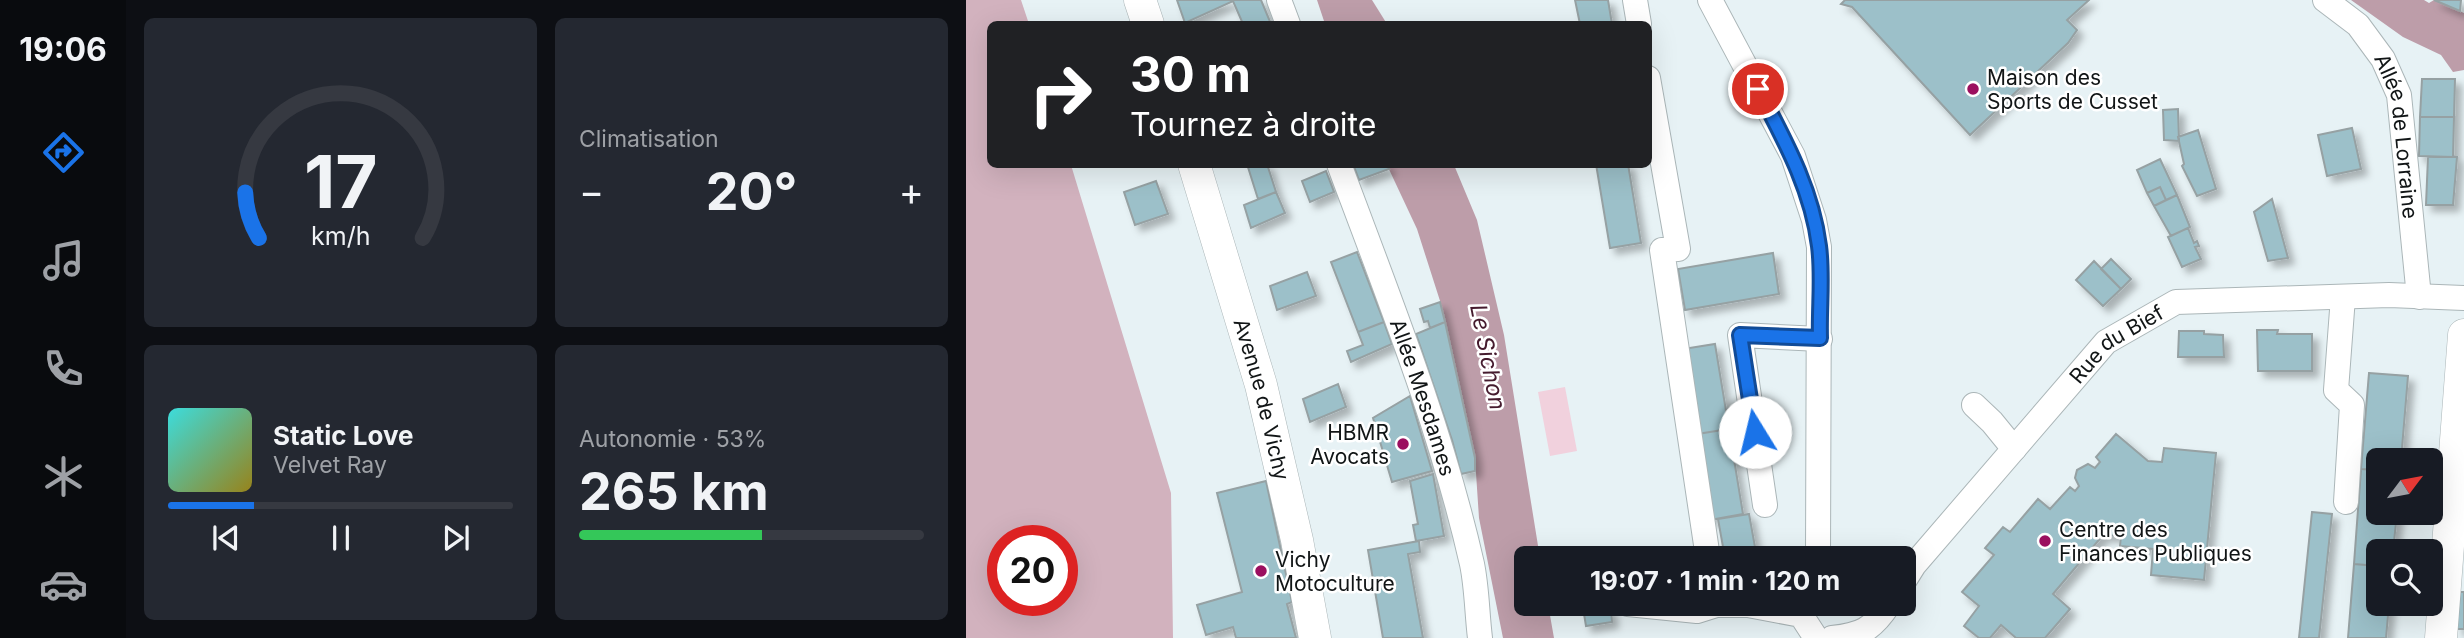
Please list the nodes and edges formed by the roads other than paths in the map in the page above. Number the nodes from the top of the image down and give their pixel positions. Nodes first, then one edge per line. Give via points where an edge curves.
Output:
1 (1139, 0) edge
2 (1279, 0) edge
3 (1635, 0) edge
4 (1710, 0) edge
5 (2325, 0) edge
6 (1147, 21) edge
7 (1287, 21) edge
8 (1638, 21) edge
9 (1652, 101) edge
10 (1195, 168) edge
11 (1340, 168) edge
12 (2343, 297) junction
13 (2418, 297) junction
14 (2464, 298) edge
15 (2464, 335) edge
16 (1820, 338) junction
17 (1974, 405) dead end
18 (2014, 449) junction
19 (2346, 502) dead end
20 (1765, 505) dead end
21 (1706, 546) edge
22 (1818, 546) edge
23 (1916, 563) edge
24 (1802, 616) edge
25 (1817, 616) edge
26 (1879, 616) edge
27 (1315, 638) edge
28 (1480, 638) edge
29 (1816, 638) edge
30 (1832, 638) edge
31 (2441, 638) edge

1 - 6 main road
2 - 7 street
3 - 8 street
4 - 16 street via 1793,156 1814,220 1819,247
5 - 13 street, Allée de Lorraine via 2358,25 2383,59 2399,95
9 - 21 street via 1678,249 1662,250
10 - 27 main road, Avenue de Vichy via 1261,385
11 - 28 street, Allée Mesdames via 1440,443 1473,566
12 - 13 street, Rue du Bief
12 - 18 street, Rue du Bief via 2176,302 2106,342
12 - 19 street via 2336,390 2352,405
13 - 14 street, Rue du Bief
15 - 31 main road
16 - 20 street via 1740,335
16 - 22 street
17 - 18 street
18 - 23 street, Rue du Bief
24 - 29 street
25 - 29 street
26 - 30 street via 1858,635

